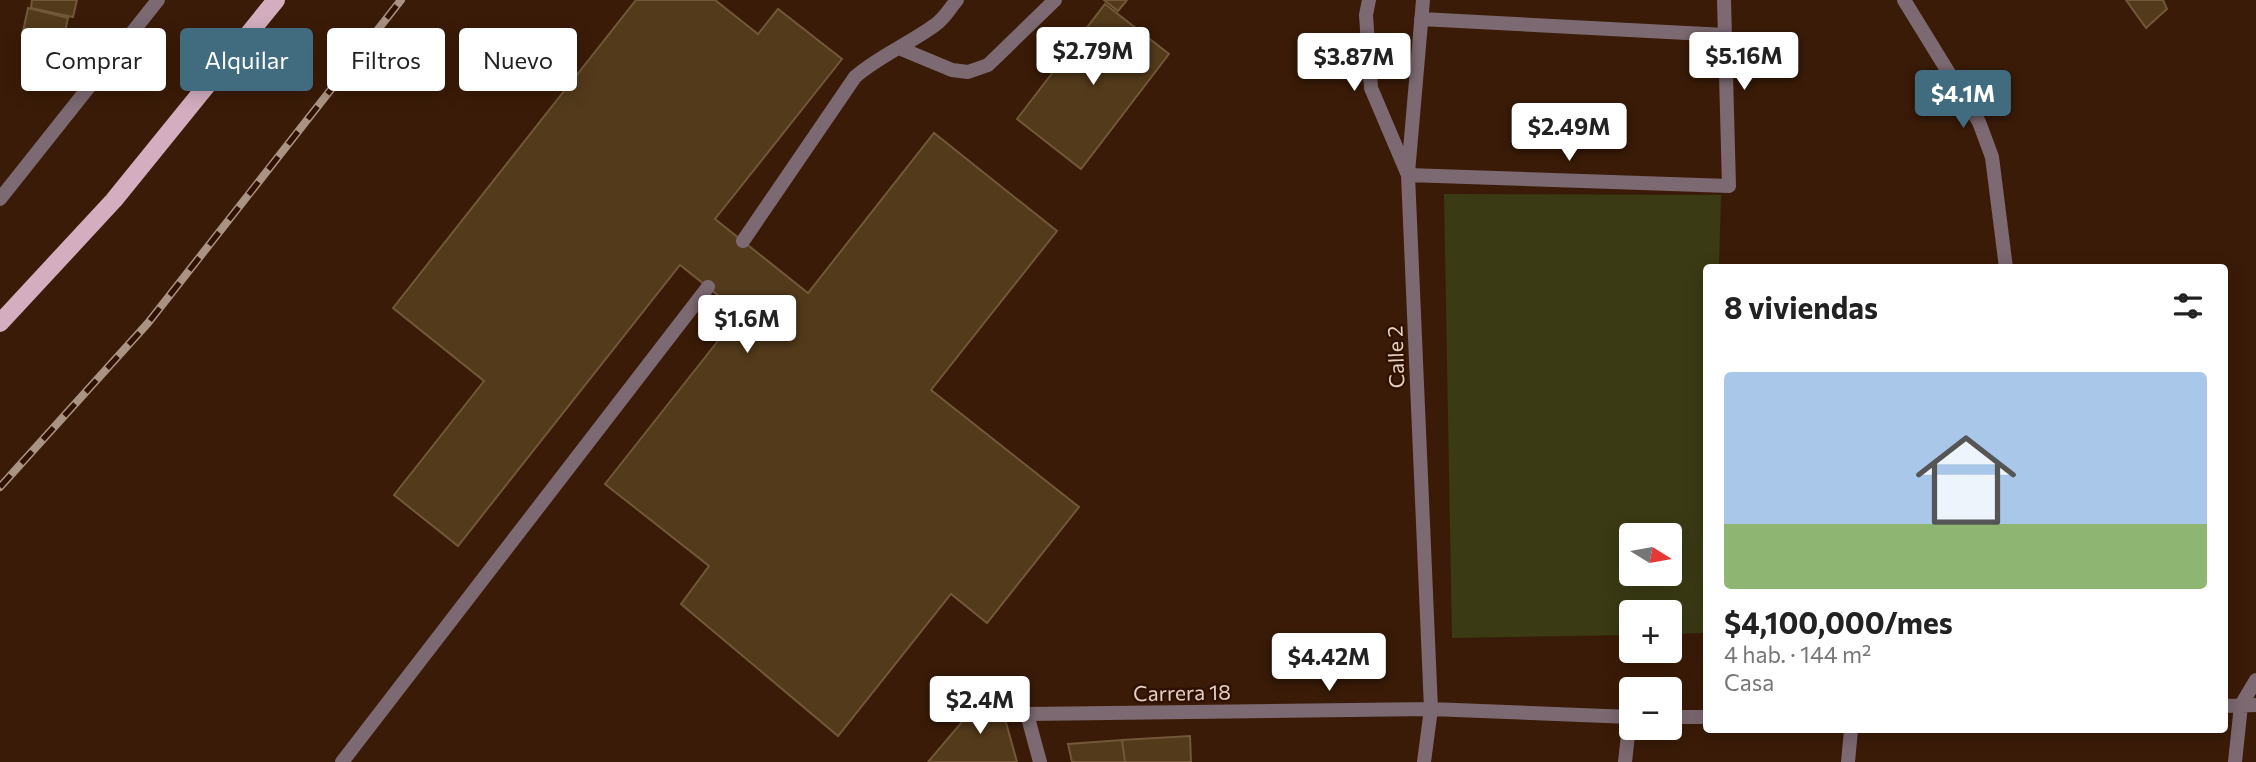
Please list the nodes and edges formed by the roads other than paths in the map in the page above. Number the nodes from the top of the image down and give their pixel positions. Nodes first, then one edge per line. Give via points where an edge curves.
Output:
1 (158, 0) edge
2 (276, 0) edge
3 (957, 0) edge
4 (1055, 0) edge
5 (1368, 0) edge
6 (1423, 0) edge
7 (1724, 0) edge
8 (1905, 0) edge
9 (1421, 19) junction
10 (1726, 35) junction
11 (899, 48) junction
12 (1408, 175) junction
13 (0, 199) edge
14 (743, 241) dead end
15 (2005, 264) edge
16 (708, 287) dead end
17 (0, 323) edge
18 (2256, 680) edge
19 (2248, 705) edge
20 (2228, 706) edge
21 (1431, 709) junction
22 (1619, 717) edge
23 (1682, 717) edge
24 (1703, 717) edge
25 (1852, 733) edge
26 (1628, 740) edge
27 (342, 762) edge
28 (1041, 762) edge
29 (1424, 762) edge
30 (1625, 762) edge
31 (1849, 762) edge
32 (2235, 762) edge

1 - 13 street
2 - 17 main road via 114,200
3 - 11 street via 938,24
4 - 11 street via 988,65 968,72
5 - 12 street, Calle 2 via 1371,88
6 - 9 street
7 - 10 street
8 - 15 street via 1979,122 1992,157
9 - 10 street
9 - 12 street
10 - 12 street via 1729,186
11 - 14 street via 855,77
12 - 21 street, Calle 2
16 - 27 street
18 - 19 street
19 - 20 street
19 - 32 street
21 - 22 street, Carrera 18
21 - 28 street, Carrera 18 via 1027,715
21 - 29 street, Calle 2
23 - 24 street
25 - 31 street
26 - 30 street

